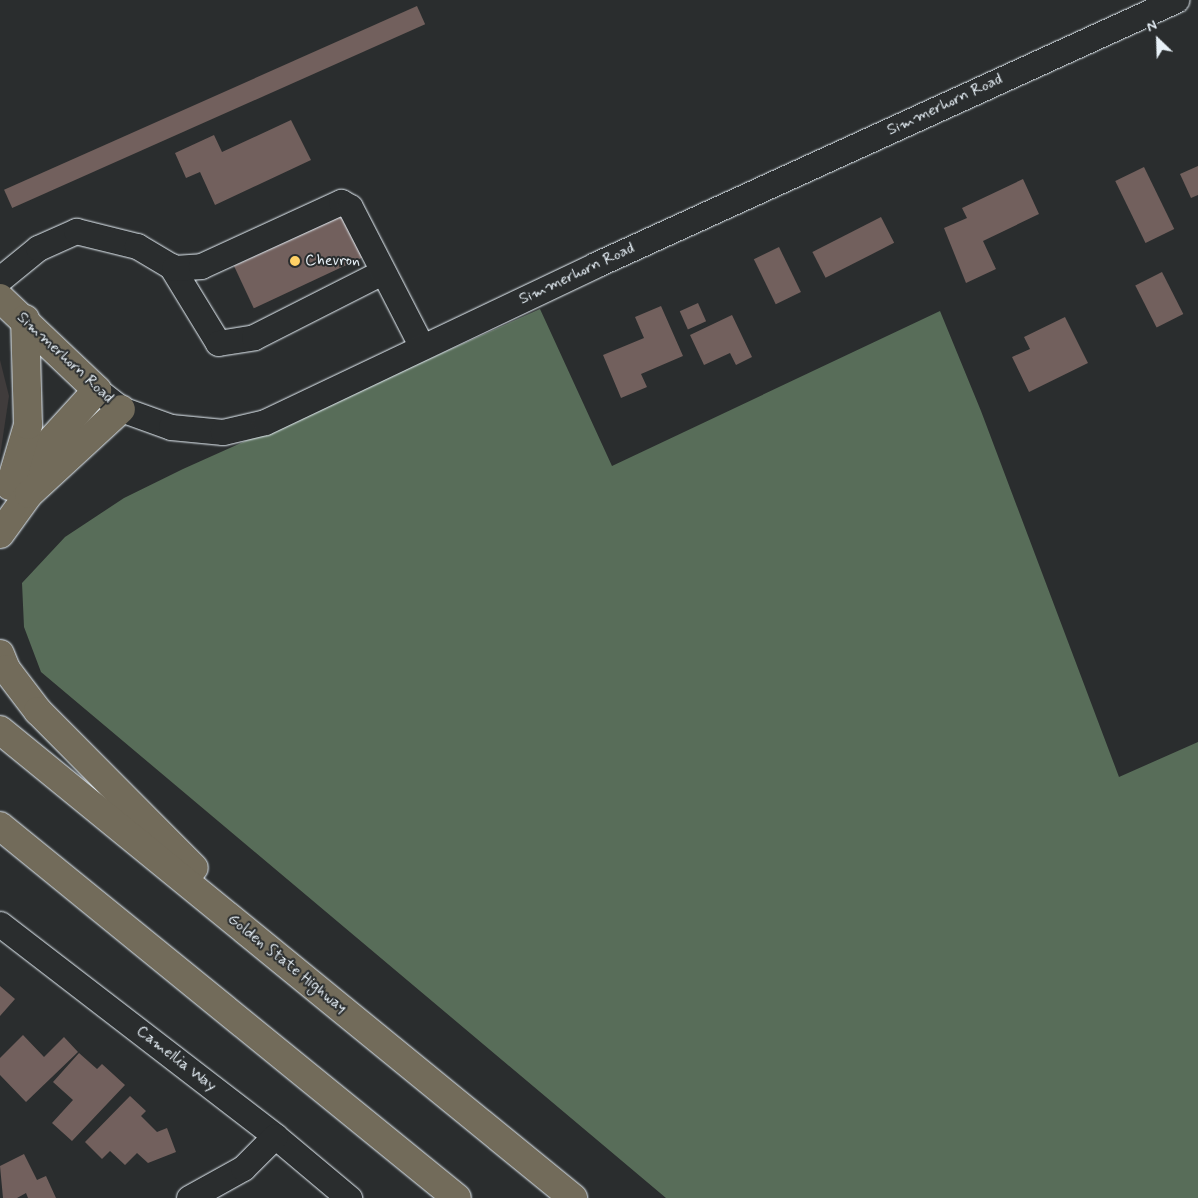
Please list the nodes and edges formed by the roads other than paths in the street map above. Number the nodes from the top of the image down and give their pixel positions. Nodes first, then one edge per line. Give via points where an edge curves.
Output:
1 (1176, 0) edge
2 (171, 266) junction
3 (382, 272) junction
4 (0, 279) edge
5 (0, 298) edge
6 (25, 319) junction
7 (422, 347) junction
8 (97, 390) junction
9 (121, 409) junction
10 (5, 492) edge
11 (0, 534) edge
12 (0, 654) edge
13 (0, 730) edge
14 (0, 826) edge
15 (0, 846) edge
16 (0, 924) edge
17 (152, 952) junction
18 (299, 974) junction
19 (275, 1136) junction
20 (189, 1198) edge
21 (349, 1198) edge
22 (457, 1198) edge
23 (573, 1198) edge

1 - 7 street, Simmerhorn Road
2 - 3 street via 201,266 341,202 350,207
2 - 3 street via 218,343 254,336
2 - 4 street via 137,246 76,231 38,248
3 - 7 street
5 - 6 main road, Simmerhorn Road
6 - 8 main road, Simmerhorn Road
6 - 10 main road via 28,425
7 - 9 street, Simmerhorn Road via 265,422 247,427 202,432 171,427
8 - 9 street, Simmerhorn Road
8 - 10 main road
9 - 11 main road via 29,494
12 - 18 main road via 6,669 38,712
13 - 18 main road, Golden State Highway
14 - 17 main road
15 - 17 main road
16 - 19 street, Camellia Way
17 - 22 main road
18 - 23 main road, Golden State Highway
19 - 20 street via 243,1168
19 - 21 street, Camellia Way

